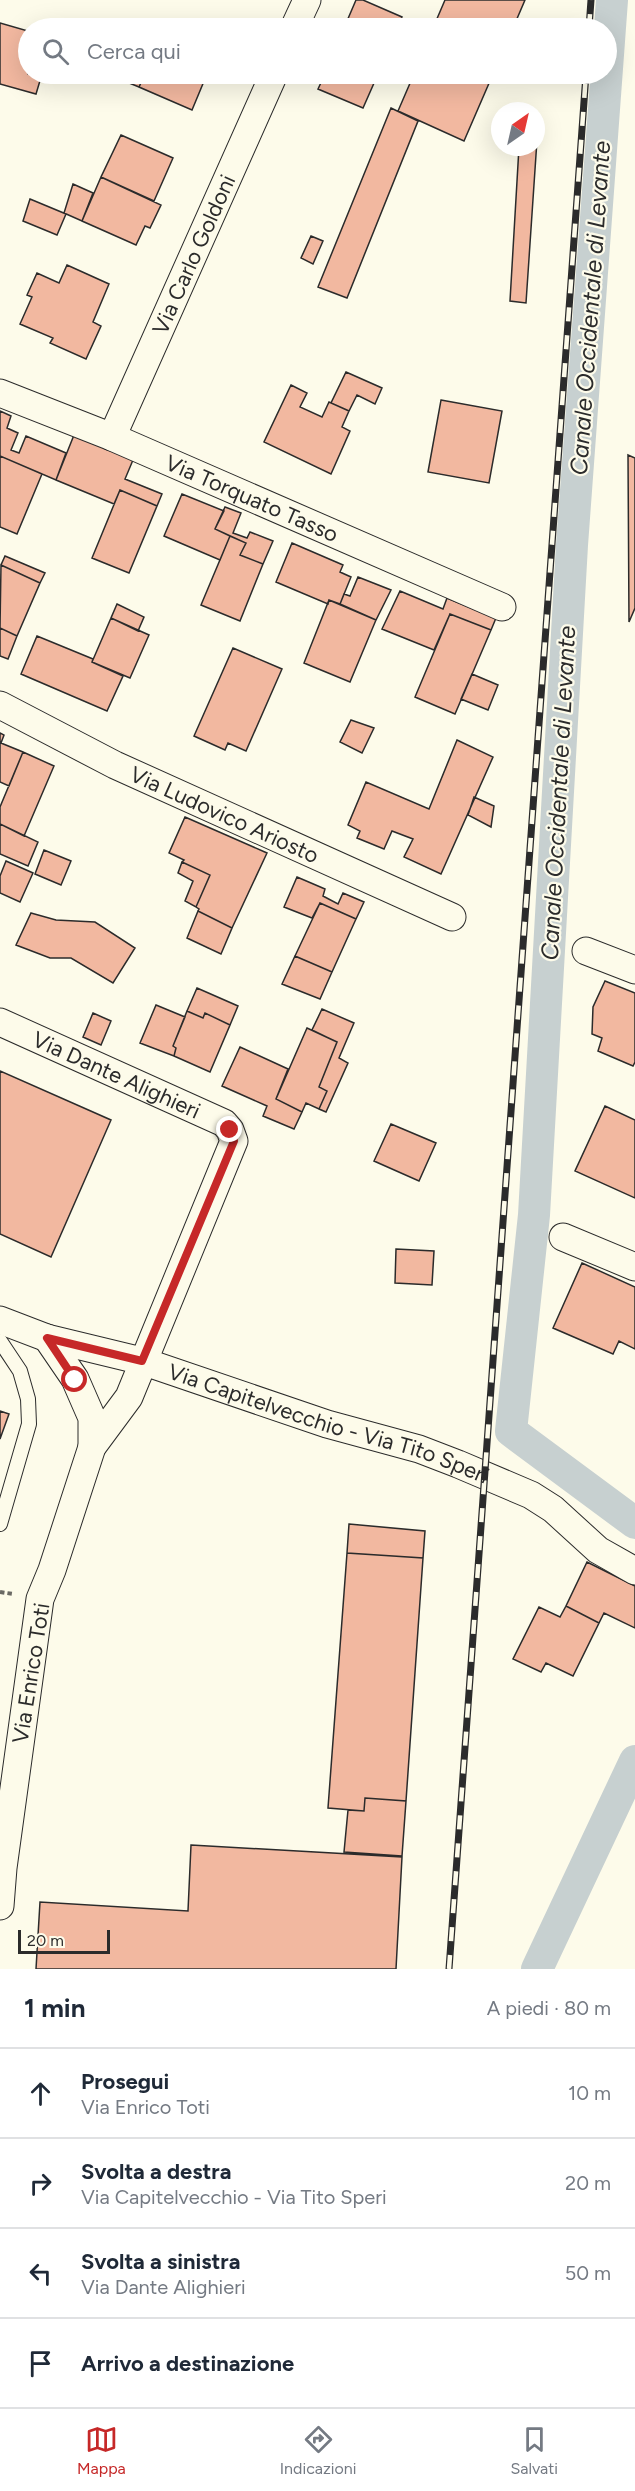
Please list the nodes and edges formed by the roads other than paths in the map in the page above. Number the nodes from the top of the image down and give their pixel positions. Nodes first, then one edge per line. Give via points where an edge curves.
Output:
1 (307, 0) edge
2 (299, 18) edge
3 (270, 84) edge
4 (0, 393) edge
5 (112, 437) junction
6 (502, 608) dead end
7 (0, 705) edge
8 (452, 917) dead end
9 (586, 951) dead end
10 (635, 970) edge
11 (0, 1022) edge
12 (563, 1237) dead end
13 (635, 1267) edge
14 (0, 1320) edge
15 (47, 1338) junction
16 (0, 1341) edge
17 (142, 1361) junction
18 (92, 1447) junction
19 (0, 1524) edge
20 (635, 1571) edge
21 (0, 1906) edge

1 - 2 street
3 - 5 street, Via Carlo Goldoni
4 - 5 street, Via Torquato Tasso
5 - 6 street, Via Torquato Tasso
7 - 8 street, Via Ludovico Ariosto via 115,765
9 - 10 street
11 - 17 street, Via Dante Alighieri via 224,1123 230,1130 234,1141
12 - 13 street
14 - 15 street, Via Capitelvecchio - Via Tito Speri
15 - 17 street, Via Capitelvecchio - Via Tito Speri
15 - 18 street, Via Enrico Toti via 75,1380 92,1418
16 - 19 lane via 20,1371 28,1399 29,1424
17 - 18 street, Via Enrico Toti via 129,1397
17 - 20 street, Via Capitelvecchio - Via Tito Speri via 327,1424 418,1449 503,1483 553,1509 598,1550
18 - 21 street, Via Enrico Toti via 40,1599

